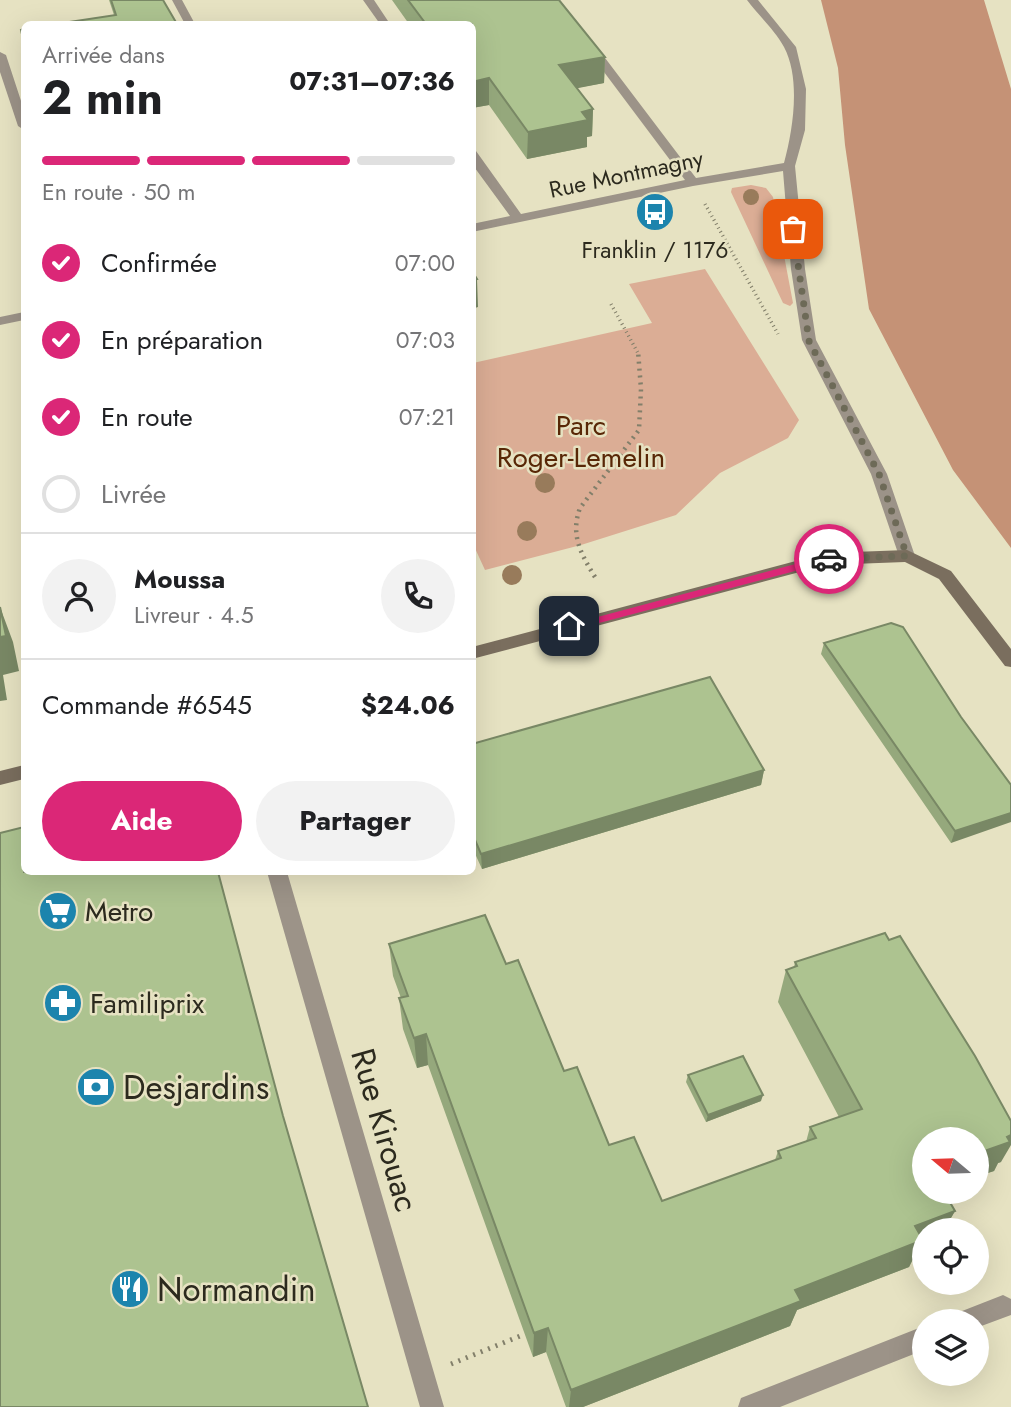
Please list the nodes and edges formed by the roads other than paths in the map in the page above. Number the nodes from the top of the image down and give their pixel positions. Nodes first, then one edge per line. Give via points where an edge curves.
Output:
1 (177, 0) edge
2 (368, 0) edge
3 (752, 0) edge
4 (188, 21) edge
5 (383, 21) edge
6 (587, 40) edge
7 (0, 55) edge
8 (21, 117) edge
9 (476, 160) edge
10 (789, 166) junction
11 (693, 182) junction
12 (518, 219) junction
13 (476, 227) edge
14 (21, 317) edge
15 (0, 321) edge
16 (907, 556) junction
17 (476, 652) edge
18 (1011, 661) edge
19 (21, 773) edge
20 (0, 778) edge
21 (278, 875) edge
22 (1003, 1307) dead end
23 (989, 1312) edge
24 (912, 1343) edge
25 (432, 1407) edge
26 (750, 1407) edge

1 - 4 street
2 - 5 street
3 - 10 street via 790,47 800,89 799,130
6 - 11 street
7 - 8 street
9 - 12 street
10 - 11 street, Rue Montmagny
10 - 16 street via 809,341 879,474
11 - 12 street, Rue Montmagny
12 - 13 street, Rue Montmagny
14 - 15 street
16 - 17 main road via 827,559
16 - 18 main road via 945,575
19 - 20 main road
21 - 25 street, Rue Kirouac
22 - 23 street
24 - 26 street

